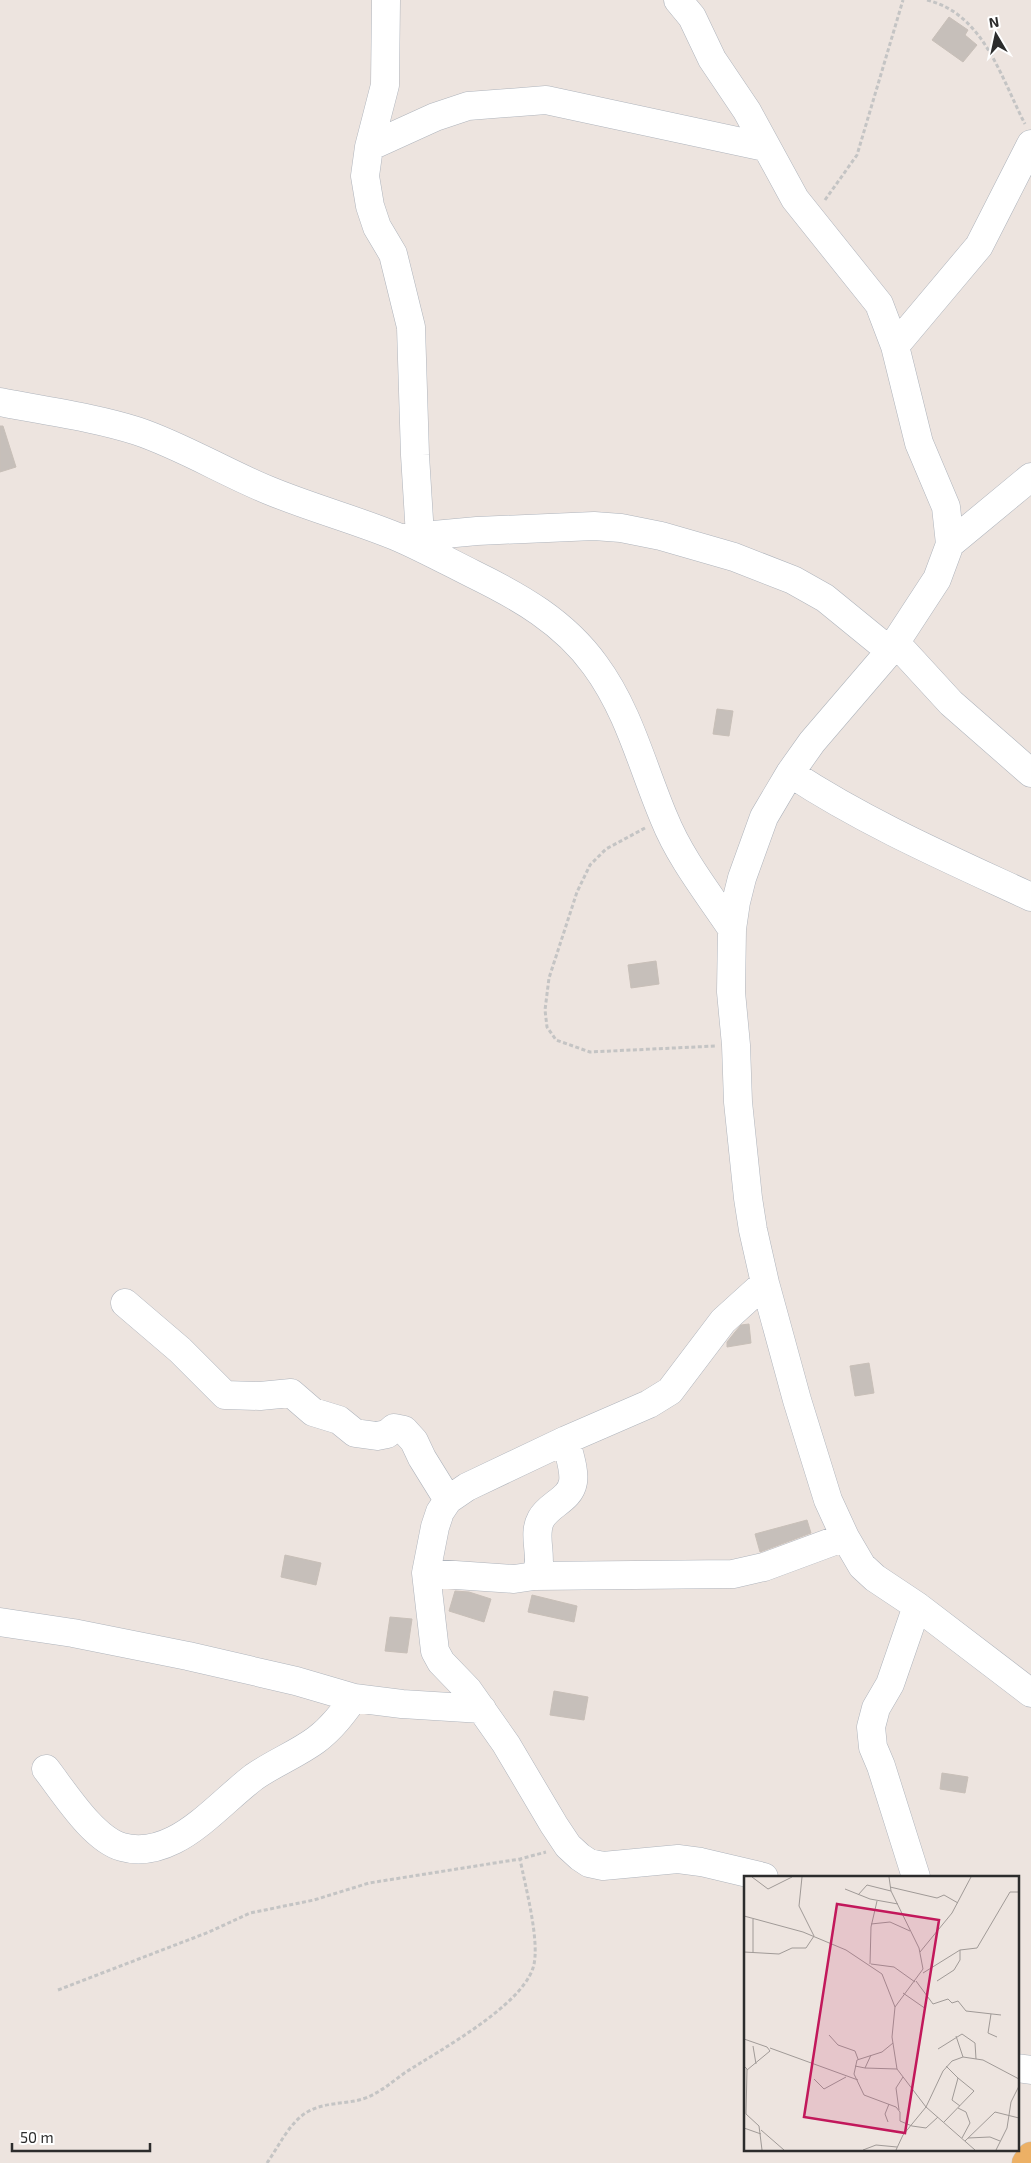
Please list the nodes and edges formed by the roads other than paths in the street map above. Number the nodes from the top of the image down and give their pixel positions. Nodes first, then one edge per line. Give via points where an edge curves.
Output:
1 (386, 0) edge
2 (678, 0) edge
3 (1029, 136) edge
4 (369, 147) junction
5 (766, 147) junction
6 (895, 346) junction
7 (0, 402) edge
8 (1031, 477) edge
9 (410, 537) junction
10 (950, 544) junction
11 (893, 646) junction
12 (790, 773) junction
13 (1031, 773) edge
14 (1031, 898) edge
15 (732, 928) junction
16 (765, 1283) junction
17 (125, 1303) dead end
18 (566, 1440) junction
19 (448, 1500) junction
20 (845, 1538) junction
21 (426, 1573) junction
22 (534, 1576) junction
23 (917, 1606) junction
24 (0, 1622) edge
25 (1031, 1693) edge
26 (354, 1698) junction
27 (482, 1709) junction
28 (46, 1768) dead end
29 (760, 1876) edge
30 (916, 1876) edge
31 (1018, 2068) edge
32 (1031, 2070) edge
33 (1031, 2156) edge
34 (1026, 2163) edge

1 - 4 street via 385,85
2 - 5 street via 692,18 712,59 747,111
3 - 6 street via 979,246
4 - 5 street via 468,106 546,100
4 - 9 street via 365,176 370,206 377,227 393,254 412,327 415,455
5 - 6 street via 795,198 878,304
6 - 10 street via 919,443 946,507
7 - 9 street via 134,430 270,491
8 - 10 street
9 - 11 street via 594,526 661,536 734,557 793,580 825,598
9 - 15 street via 516,596 555,622 595,665 627,718 664,819 684,856
10 - 11 street via 937,579
11 - 12 street
11 - 13 street via 951,703
12 - 14 street via 876,824
12 - 15 street via 764,817 751,851
15 - 16 street via 731,992 738,1102 748,1198
16 - 18 street via 723,1321 670,1391 649,1404
16 - 20 street via 813,1454
17 - 19 street via 180,1350 225,1395 291,1393 313,1412 339,1420 355,1433 377,1436 394,1428 404,1430 414,1441
18 - 19 street via 467,1487
18 - 22 street via 573,1471 572,1486 565,1497 540,1519 537,1537 539,1562
19 - 21 street via 435,1527
20 - 22 street via 764,1567 734,1574
20 - 23 street via 867,1572
21 - 22 street via 514,1578
21 - 27 street via 435,1651
23 - 25 street
23 - 30 street via 890,1684 876,1708 871,1726 873,1747
24 - 26 street via 188,1656
26 - 27 street
26 - 28 street via 338,1719 316,1739 256,1776 190,1830 155,1847 138,1850 121,1847 95,1830
27 - 29 street via 568,1846 589,1862 602,1866 678,1859
31 - 32 street
33 - 34 main road

